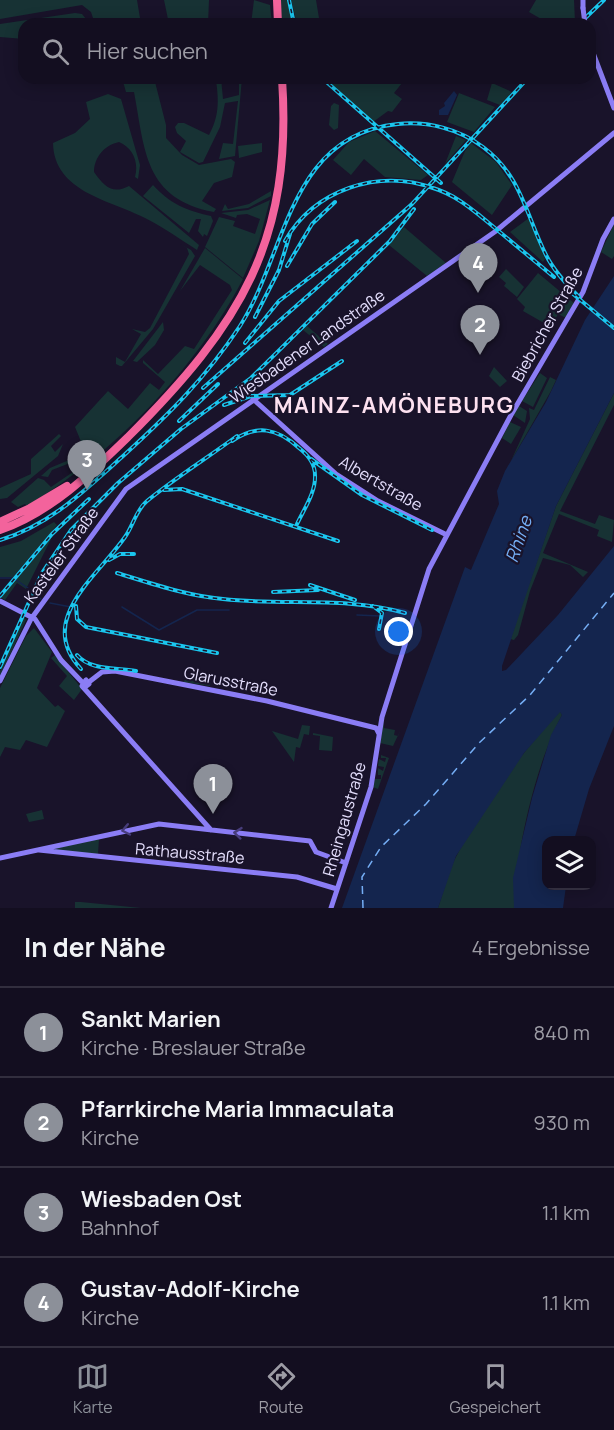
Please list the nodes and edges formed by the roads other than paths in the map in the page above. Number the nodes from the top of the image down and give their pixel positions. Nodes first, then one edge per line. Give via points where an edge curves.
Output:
1 (275, 0) edge
2 (582, 0) edge
3 (276, 18) edge
4 (584, 18) edge
5 (596, 61) edge
6 (280, 84) edge
7 (614, 108) edge
8 (613, 135) edge
9 (614, 219) edge
10 (253, 399) junction
11 (122, 498) joint
12 (0, 528) edge
13 (447, 535) junction
14 (0, 601) edge
15 (31, 615) junction
16 (40, 627) junction
17 (26, 629) junction
18 (0, 681) edge
19 (86, 684) junction
20 (377, 728) junction
21 (211, 830) junction
22 (39, 850) junction
23 (0, 858) edge
24 (346, 863) junction
25 (337, 889) junction
26 (331, 908) edge

1 - 3 highway
2 - 4 street, bridge
5 - 7 street
6 - 12 highway via 277,180 269,219 251,275 219,333 129,436 37,513
8 - 10 street, Wiesbadener Landstraße via 496,231
9 - 13 street, Biebricher Straße via 583,292
10 - 11 street, Wiesbadener Landstraße via 134,484
10 - 13 street, Albertstraße via 336,474 378,501
11 - 15 street, Kasteler Straße
13 - 20 street, Rheingaustraße via 429,569
14 - 15 street
15 - 16 street
15 - 16 street
15 - 17 street, Kasteler Straße
16 - 17 street
16 - 19 street via 61,660
17 - 18 street, Kasteler Straße
19 - 20 street, Glarusstraße via 102,672 115,672 268,701
19 - 21 street via 90,694
20 - 24 street, Rheingaustraße via 374,777
21 -> 22 street via 152,825
24 -> 21 street via 314,850 313,843
22 - 23 street
22 - 25 street, Rathausstraße via 297,878
24 - 25 street, Rheingaustraße
25 - 26 street, Rheingaustraße

